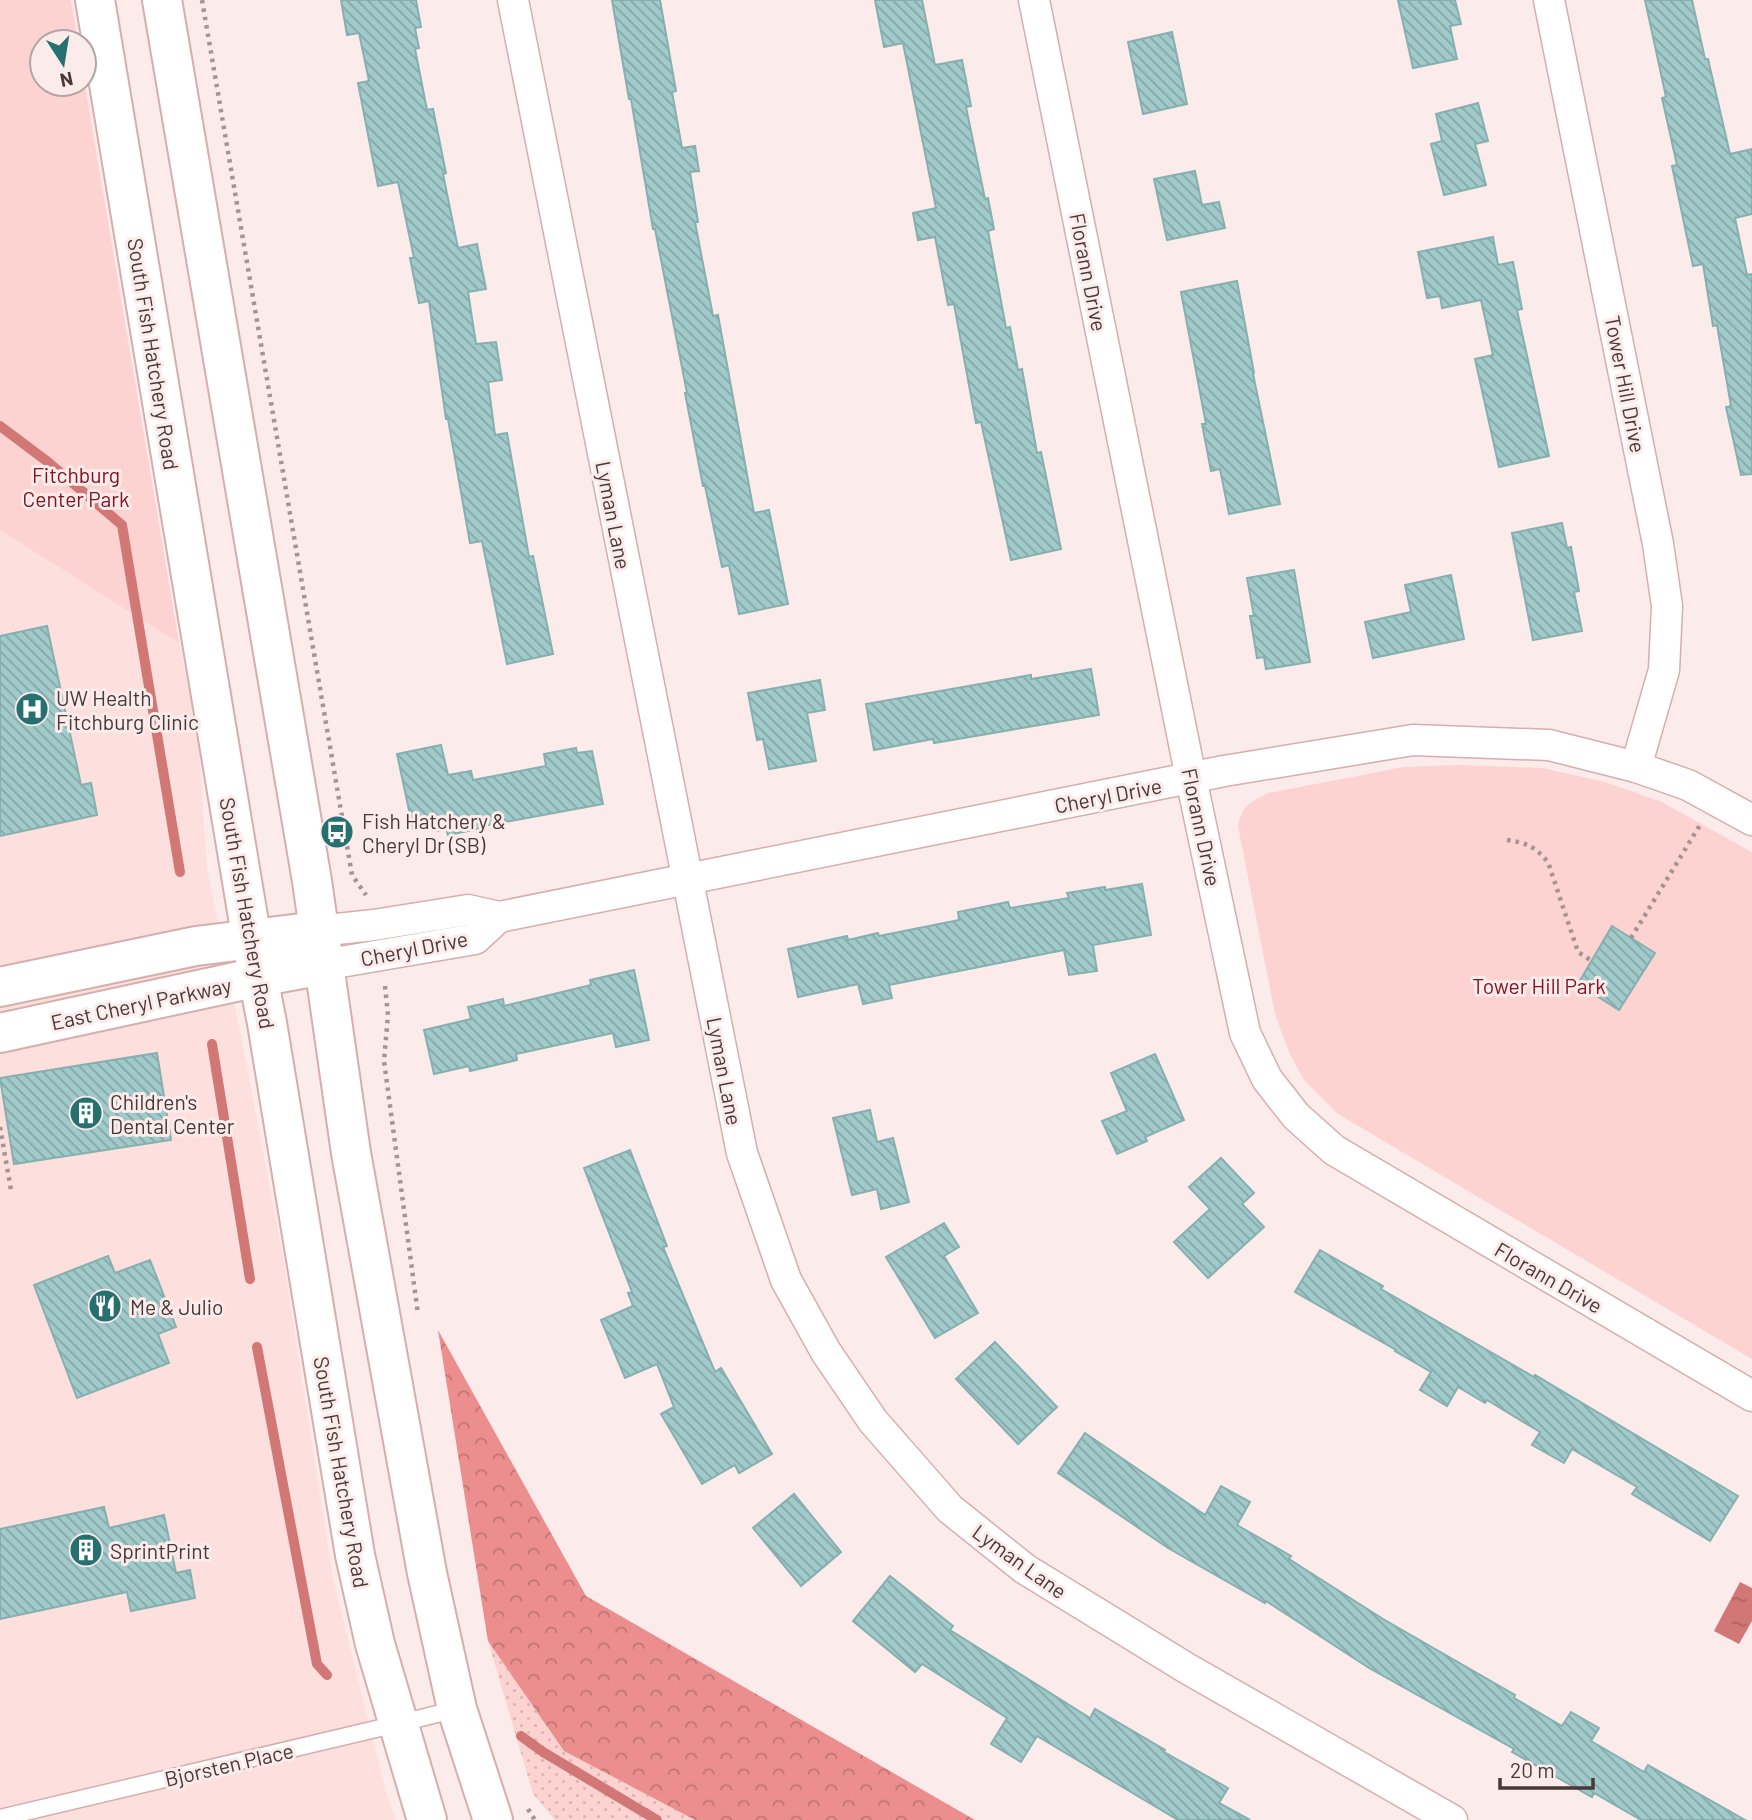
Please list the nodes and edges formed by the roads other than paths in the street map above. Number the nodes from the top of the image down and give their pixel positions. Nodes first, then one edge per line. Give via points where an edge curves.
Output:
1 (95, 0) edge
2 (162, 0) edge
3 (513, 0) edge
4 (1034, 0) edge
5 (1549, 0) edge
6 (1636, 767) junction
7 (1191, 778) junction
8 (1752, 820) edge
9 (686, 879) junction
10 (252, 940) junction
11 (320, 948) junction
12 (258, 977) junction
13 (0, 987) edge
14 (0, 1033) edge
15 (1752, 1396) edge
16 (457, 1709) junction
17 (397, 1724) junction
18 (506, 1809) edge
19 (0, 1818) edge
20 (427, 1820) edge
21 (1452, 1820) edge

1 - 10 main road, South Fish Hatchery Road
2 - 11 main road
3 - 9 street, Lyman Lane
4 - 7 street, Florann Drive
5 - 6 street, Tower Hill Drive via 1667,606 1664,670
6 - 7 street, Cheryl Drive via 1549,745 1413,740
6 - 8 street, Cheryl Drive via 1688,785
7 - 9 street, Cheryl Drive
7 - 15 street, Florann Drive via 1245,1033 1267,1079 1296,1116 1334,1150
9 - 11 street, Cheryl Drive via 499,917 468,909 374,925
9 - 21 street, Lyman Lane via 742,1153 786,1280 826,1352 873,1421 950,1509 1025,1569 1188,1669
10 - 11 main road, East Cheryl Parkway
10 - 12 main road, South Fish Hatchery Road
10 - 13 main road, East Cheryl Parkway via 196,946
11 - 12 main road, East Cheryl Parkway
11 - 16 main road via 351,1153 426,1573
12 - 14 main road, East Cheryl Parkway
12 - 17 main road, South Fish Hatchery Road via 355,1555
16 - 17 lane, Bjorsten Place
16 - 18 main road
17 - 19 lane, Bjorsten Place
17 - 20 main road, South Fish Hatchery Road

